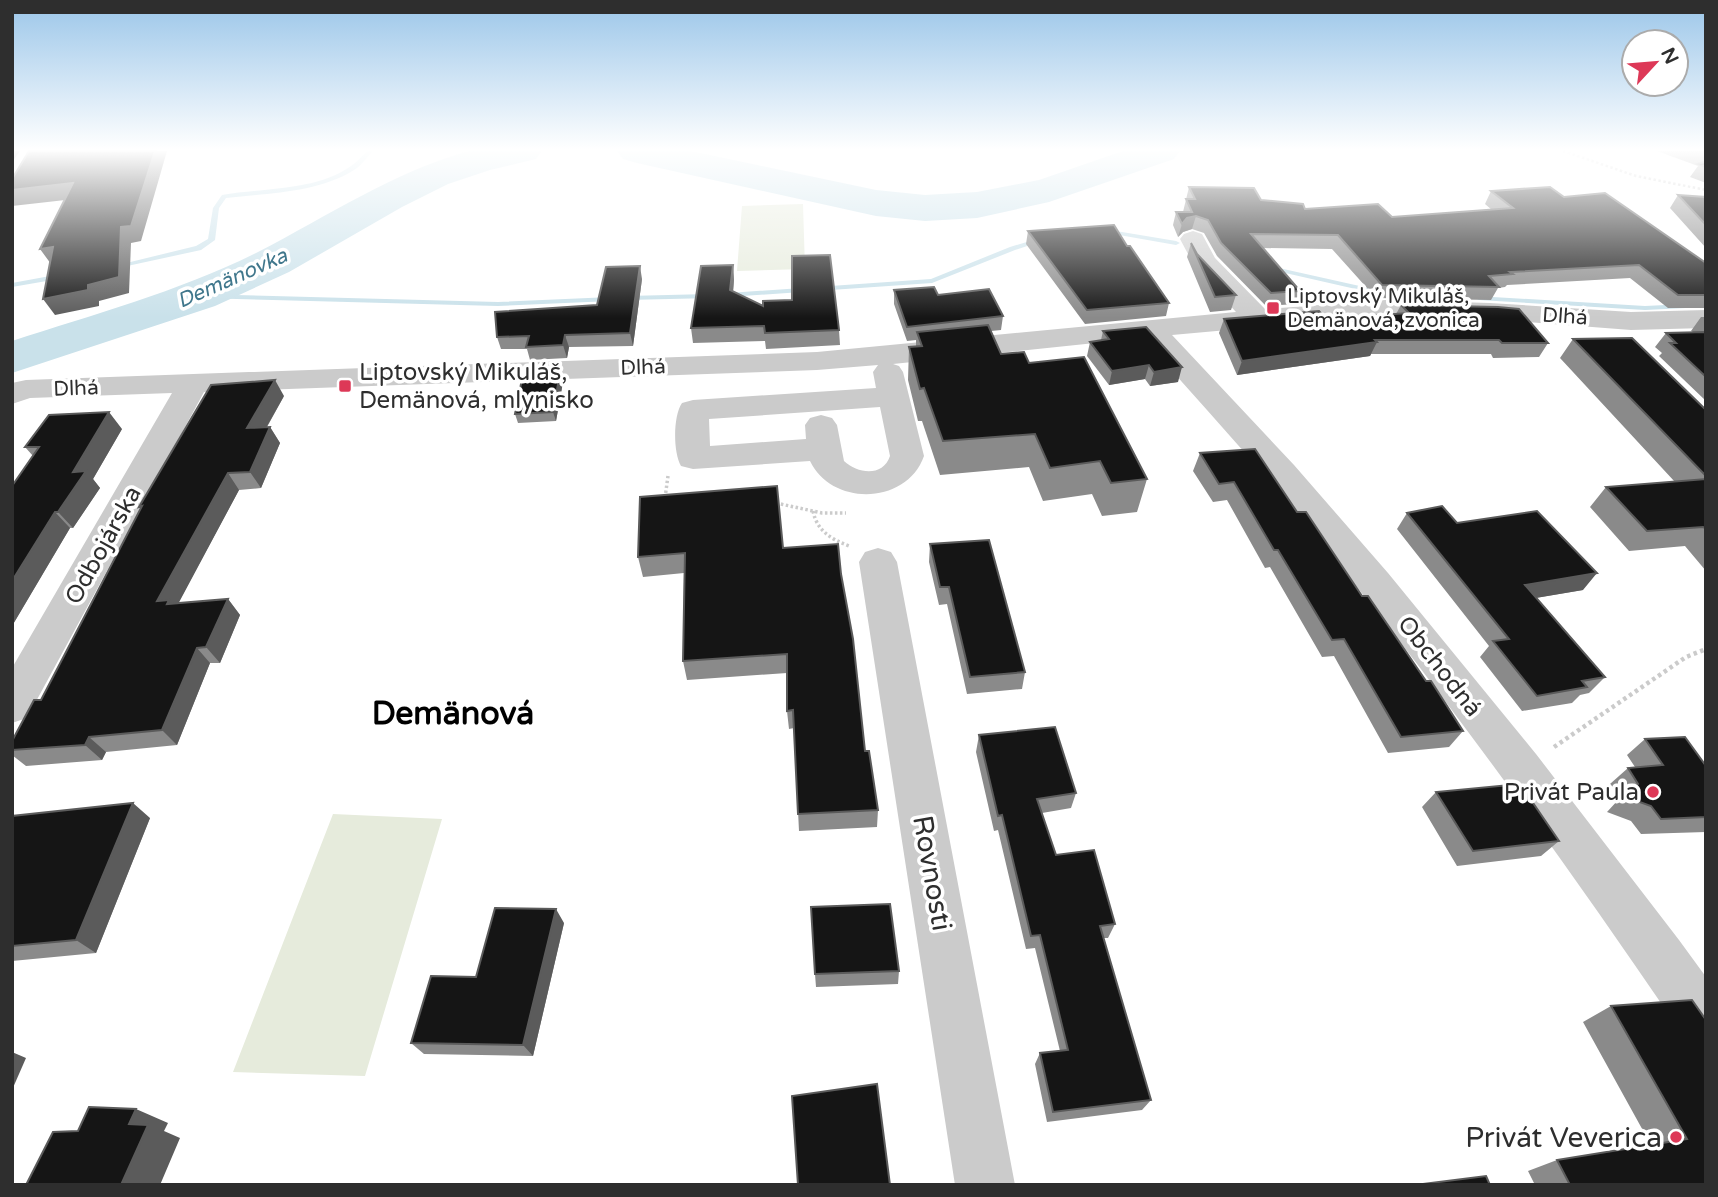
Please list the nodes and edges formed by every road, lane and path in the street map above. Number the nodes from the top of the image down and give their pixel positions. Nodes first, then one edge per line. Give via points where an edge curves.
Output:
1 (1193, 239) dead end
2 (1258, 318) junction
3 (1597, 318) junction
4 (1706, 318) edge
5 (1151, 330) junction
6 (1632, 352) edge
7 (884, 356) junction
8 (193, 384) junction
9 (17, 387) edge
10 (893, 396) junction
11 (817, 402) junction
12 (825, 449) junction
13 (693, 458) junction
14 (665, 501) edge
15 (766, 504) edge
16 (813, 511) junction
17 (857, 511) dead end
18 (877, 562) joint
19 (1706, 649) edge
20 (12, 706) edge
21 (1522, 769) junction
22 (1706, 1022) edge
23 (985, 1185) edge

1 - 2 street via 1204,261
2 - 3 street, Dlhá via 1398,308
2 - 5 street, Dlhá
3 - 4 street, Dlhá
3 - 6 street
5 - 7 street, Dlhá
5 - 21 street, Obchodná via 1324,522
7 - 8 street, Dlhá
7 - 10 street
8 - 9 street, Dlhá
8 - 20 street, Odbojárska
10 - 11 street
10 - 12 street via 907,456 900,471 871,482 847,480 831,469
11 - 12 street
11 - 13 street via 694,410
12 - 13 street
13 - 14 path via 671,459
15 - 16 path
16 - 17 path
16 - 18 path via 825,536 877,555
18 - 23 street, Rovnosti
19 - 21 path via 1686,657
21 - 22 street, Obchodná

